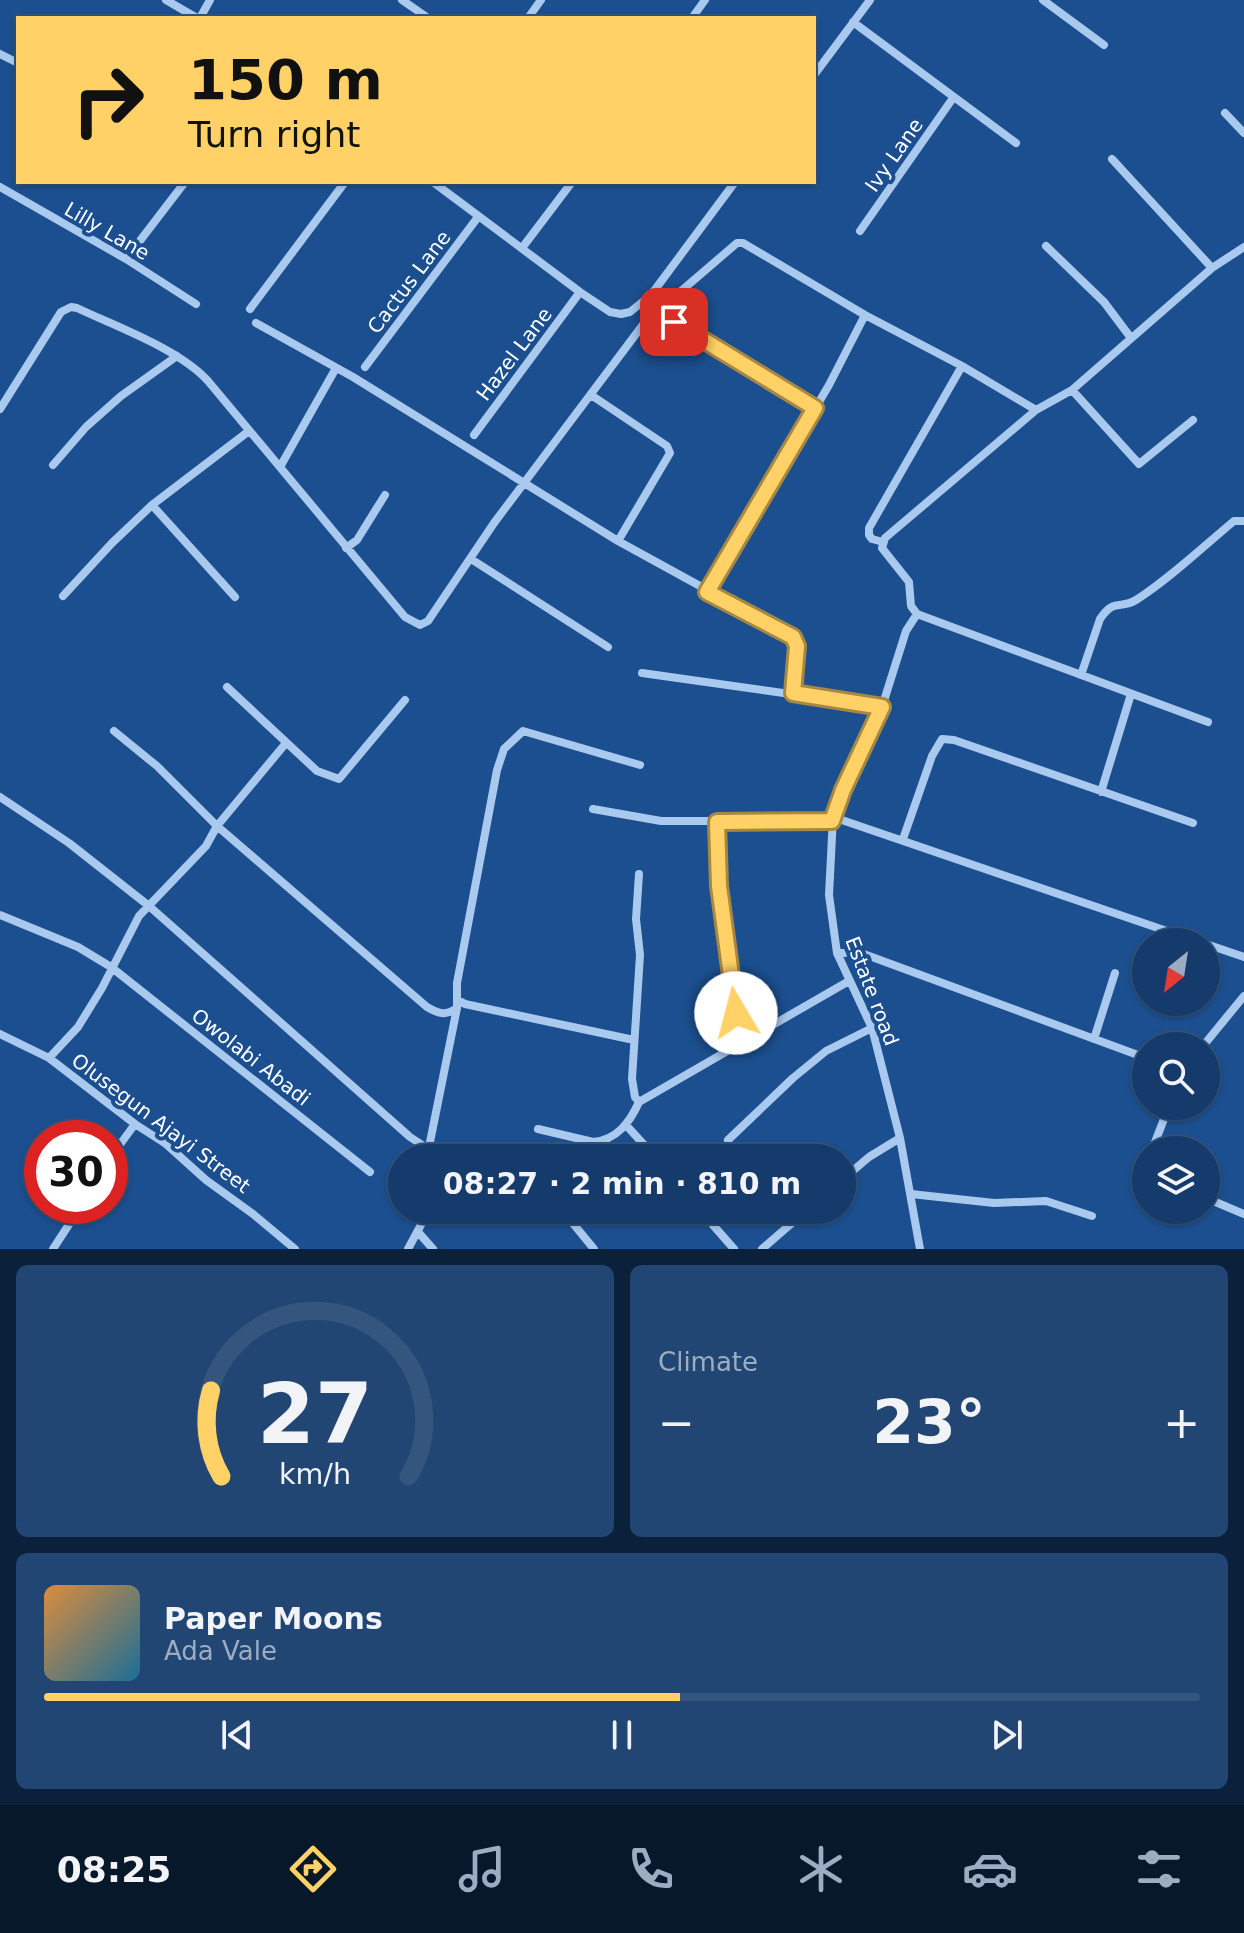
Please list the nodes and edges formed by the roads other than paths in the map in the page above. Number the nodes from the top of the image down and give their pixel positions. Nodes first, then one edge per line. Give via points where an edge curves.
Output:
1 (166, 0) edge
2 (402, 0) edge
3 (870, 0) edge
4 (1043, 0) edge
5 (194, 16) edge
6 (425, 16) edge
7 (853, 22) junction
8 (1104, 45) dead end
9 (816, 72) edge
10 (953, 98) junction
11 (1225, 113) dead end
12 (1244, 133) edge
13 (1016, 143) dead end
14 (1112, 159) dead end
15 (183, 184) edge
16 (344, 184) edge
17 (436, 184) edge
18 (570, 184) edge
19 (734, 184) edge
20 (0, 187) edge
21 (478, 217) junction
22 (860, 231) dead end
23 (1046, 246) dead end
24 (1244, 247) edge
25 (522, 248) junction
26 (126, 259) junction
27 (1212, 268) junction
28 (580, 292) junction
29 (196, 304) dead end
30 (661, 308) junction
31 (250, 309) dead end
32 (865, 315) junction
33 (256, 323) dead end
34 (1131, 338) junction
35 (177, 356) junction
36 (962, 366) junction
37 (365, 367) dead end
38 (336, 368) junction
39 (1072, 390) junction
40 (591, 395) junction
41 (815, 408) junction
42 (0, 409) edge
43 (1036, 410) junction
44 (1193, 420) dead end
45 (249, 431) junction
46 (474, 435) dead end
47 (53, 465) dead end
48 (280, 467) junction
49 (524, 484) junction
50 (385, 495) dead end
51 (152, 505) junction
52 (1244, 521) edge
53 (618, 541) junction
54 (883, 542) junction
55 (346, 548) junction
56 (471, 559) junction
57 (707, 592) junction
58 (63, 596) dead end
59 (235, 597) dead end
60 (917, 614) junction
61 (608, 647) dead end
62 (642, 673) dead end
63 (1081, 675) junction
64 (227, 687) dead end
65 (793, 693) junction
66 (1131, 694) junction
67 (405, 700) dead end
68 (882, 707) junction
69 (1208, 722) dead end
70 (114, 731) dead end
71 (286, 743) junction
72 (640, 765) dead end
73 (1101, 792) junction
74 (0, 797) edge
75 (593, 809) dead end
76 (832, 819) junction
77 (717, 822) junction
78 (1193, 823) dead end
79 (217, 826) junction
80 (903, 839) junction
81 (639, 874) dead end
82 (149, 906) junction
83 (0, 915) edge
84 (1159, 928) edge
85 (1220, 949) edge
86 (837, 953) junction
87 (1244, 957) edge
88 (111, 967) junction
89 (1115, 973) dead end
90 (849, 981) junction
91 (1244, 996) edge
92 (458, 1004) junction
93 (872, 1028) junction
94 (1214, 1032) edge
95 (0, 1034) edge
96 (1094, 1039) junction
97 (634, 1040) junction
98 (740, 1044) junction
99 (1132, 1053) edge
100 (49, 1058) junction
101 (639, 1102) junction
102 (135, 1124) junction
103 (626, 1125) junction
104 (538, 1129) dead end
105 (128, 1134) edge
106 (900, 1138) junction
107 (728, 1140) dead end
108 (423, 1144) edge
109 (430, 1144) edge
110 (643, 1144) edge
111 (856, 1168) edge
112 (370, 1172) dead end
113 (911, 1194) junction
114 (1220, 1204) edge
115 (1244, 1214) edge
116 (1092, 1216) dead end
117 (69, 1224) edge
118 (422, 1224) edge
119 (573, 1224) edge
120 (791, 1224) edge
121 (713, 1225) dead end
122 (418, 1232) junction
123 (53, 1249) edge
124 (295, 1249) edge
125 (408, 1249) edge
126 (433, 1249) edge
127 (594, 1249) edge
128 (734, 1249) edge
129 (762, 1249) edge
130 (920, 1249) edge

1 - 5 street
2 - 6 street
3 - 7 street
4 - 8 street
7 - 9 street
7 - 10 street
10 - 13 street
10 - 22 street, Ivy Lane
11 - 12 street
14 - 27 street
15 - 26 street
16 - 31 street
17 - 21 street
18 - 25 street
19 - 28 street via 651,295 630,312 610,312
20 - 26 street, Lilly Lane
21 - 25 street
21 - 37 street, Cactus Lane
23 - 34 street via 1104,302
24 - 27 street
25 - 28 street
26 - 29 street, Lilly Lane
27 - 34 street
28 - 46 street, Hazel Lane
30 - 32 street via 743,243
30 - 40 street
30 - 41 street via 686,330
32 - 36 street
32 - 41 street
33 - 38 street
34 - 39 street
35 - 42 street via 71,307 61,312
35 - 45 street via 199,371
35 - 47 street via 109,406
36 - 43 street
36 - 54 street via 869,528 872,539
38 - 48 street
38 - 49 street
39 - 43 street
39 - 44 street via 1139,464
40 - 49 street
40 - 53 street via 670,453
41 - 57 street
43 - 54 street
45 - 48 street
45 - 51 street
48 - 55 street
49 - 53 street
49 - 56 street
50 - 55 street via 357,540
51 - 58 street
51 - 59 street
52 - 63 street via 1234,521 1136,600 1105,612
53 - 57 street
54 - 60 street via 882,548 909,582
55 - 56 street via 405,617 420,625
56 - 61 street
57 - 65 street via 793,637
60 - 63 street
60 - 68 street, Estate road via 906,631
62 - 65 street
63 - 66 street
64 - 71 street
65 - 68 street
66 - 69 street
66 - 73 street
67 - 71 street via 339,779 317,771
68 - 76 street, Estate road
70 - 79 street
71 - 79 street
72 - 92 street via 523,731 504,749 468,922
73 - 78 street
73 - 80 street via 942,739
74 - 82 street
75 - 77 street via 661,821
76 - 77 street
76 - 80 street
76 - 86 street, Estate road via 829,895
77 - 98 street via 719,886
79 - 82 street via 206,846
79 - 92 street via 427,1007 448,1014
80 - 84 street
81 - 97 street
82 - 88 street
82 - 108 street
83 - 88 street, Owolabi Abadi via 78,947
85 - 87 street
86 - 90 street, Estate road
86 - 96 street via 861,953
88 - 100 street via 78,1027
88 - 112 street, Owolabi Abadi
89 - 96 street
90 - 93 street, Estate road
90 - 98 street
91 - 94 street
92 - 97 street
92 - 109 street
93 - 106 street, Estate road
93 - 107 street via 826,1051
95 - 100 street, Olusegun Ajayi Street
96 - 99 street
97 - 101 street via 633,1090
98 - 101 street
100 - 102 street, Olusegun Ajayi Street
101 - 103 street
102 - 105 street
102 - 124 street, Olusegun Ajayi Street
103 - 104 street via 593,1142
103 - 110 street
106 - 111 street
106 - 113 street, Estate road
113 - 116 street via 994,1203 1046,1201
113 - 130 street, Estate road
114 - 115 street
117 - 123 street
118 - 122 street
119 - 127 street
120 - 129 street
121 - 128 street
122 - 125 street
122 - 126 street

